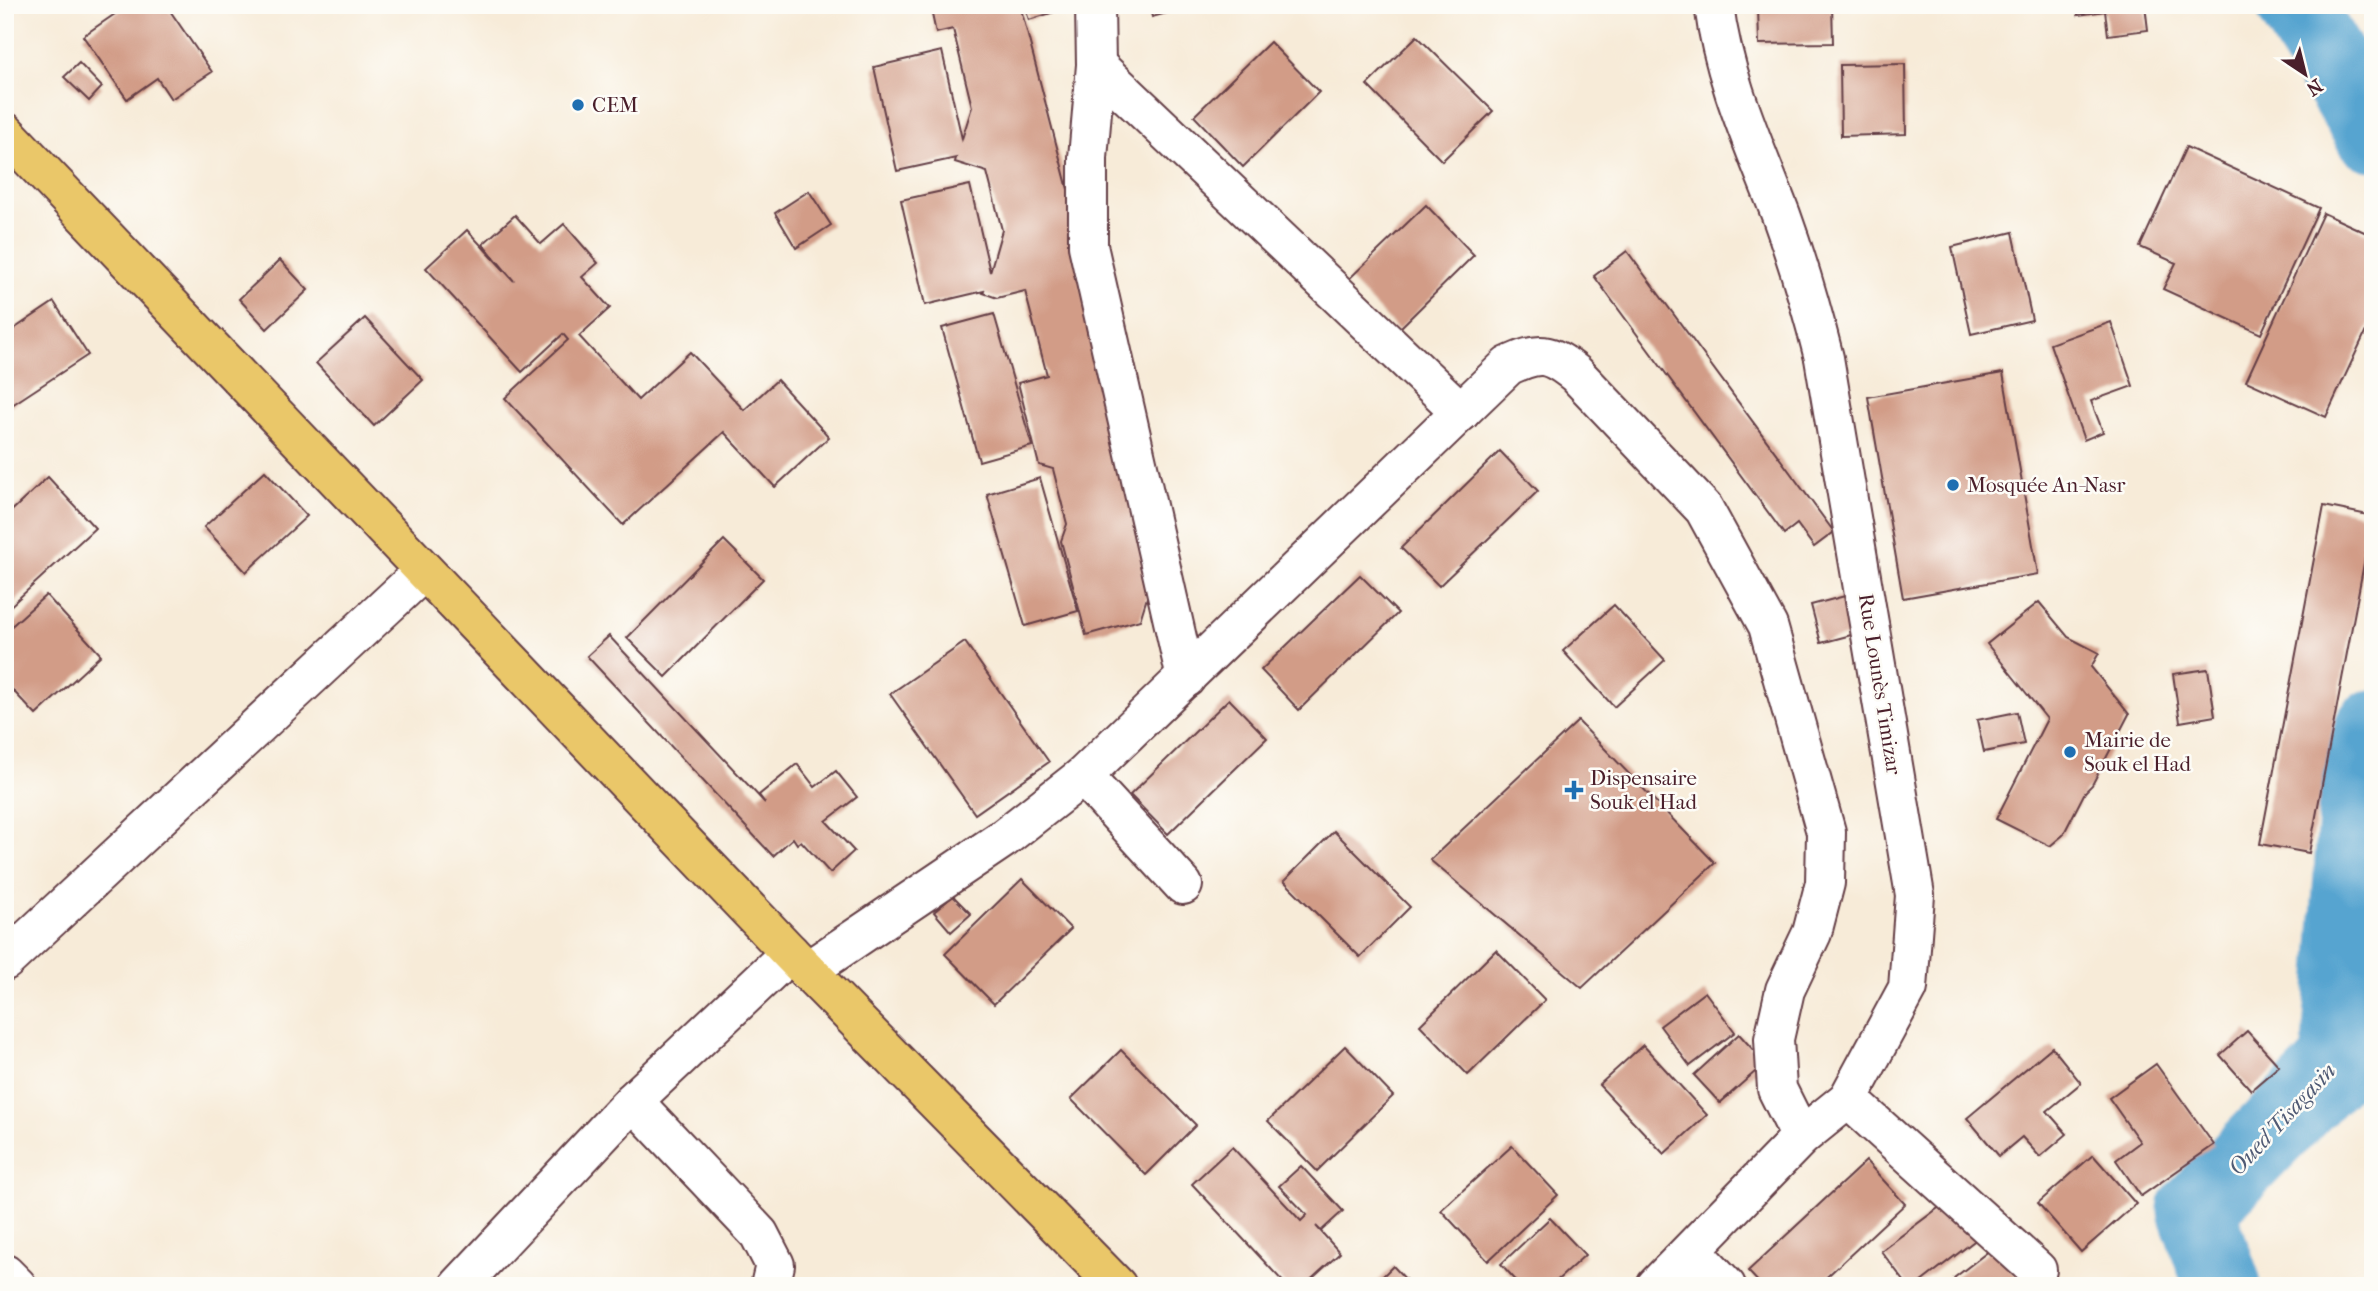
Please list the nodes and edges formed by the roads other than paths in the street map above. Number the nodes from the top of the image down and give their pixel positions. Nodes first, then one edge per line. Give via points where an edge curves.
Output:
1 (1095, 5) edge
2 (1714, 5) edge
3 (1096, 65) junction
4 (5, 132) edge
5 (1461, 412) junction
6 (425, 571) junction
7 (1186, 678) junction
8 (1083, 776) junction
9 (1184, 885) dead end
10 (5, 961) edge
11 (798, 962) junction
12 (1849, 1099) junction
13 (633, 1101) junction
14 (1801, 1137) junction
15 (1693, 1251) junction
16 (2036, 1270) dead end
17 (5, 1274) edge
18 (18, 1286) edge
19 (459, 1286) edge
20 (771, 1286) edge
21 (1116, 1286) edge
22 (1656, 1286) edge
23 (1726, 1286) edge

1 - 3 street
2 - 12 street, Rue Lounès Timizar via 1742,118 1801,273 1824,358 1915,895 1909,988
3 - 5 street
3 - 7 street via 1088,158 1088,246
4 - 6 main road
5 - 7 street
5 - 14 street via 1508,366 1531,355 1556,358 1704,509 1768,626 1826,832 1825,883 1811,933 1785,990 1774,1039 1777,1089
6 - 10 street
6 - 11 main road
7 - 8 street
8 - 9 street
8 - 11 street via 1004,838
11 - 13 street
11 - 21 main road
12 - 14 street, Rue Lounès Timizar
12 - 16 street
13 - 19 street
13 - 20 street via 759,1234 775,1265
14 - 15 street, Rue Lounès Timizar
15 - 22 street, Rue Lounès Timizar
15 - 23 street
17 - 18 street

